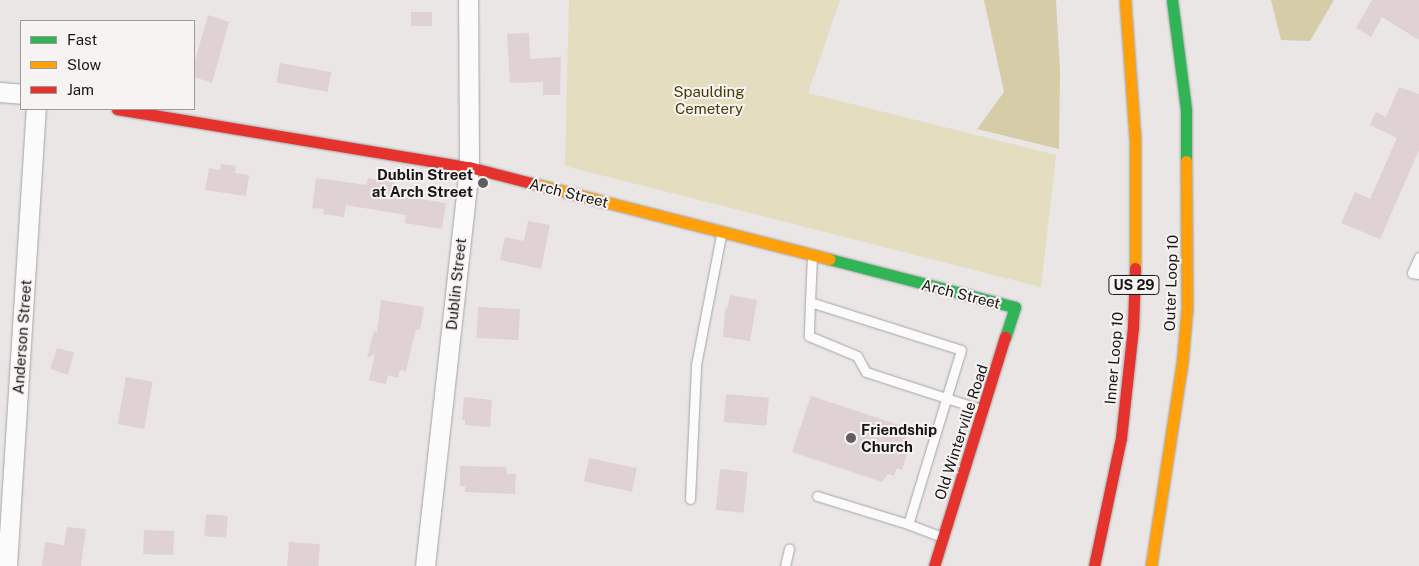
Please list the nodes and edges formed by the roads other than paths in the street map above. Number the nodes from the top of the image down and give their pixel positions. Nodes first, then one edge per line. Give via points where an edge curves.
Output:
1 (468, 0) edge
2 (1125, 0) edge
3 (1172, 0) edge
4 (0, 92) edge
5 (20, 94) edge
6 (36, 110) edge
7 (123, 110) edge
8 (469, 167) junction
9 (722, 232) junction
10 (812, 256) junction
11 (1419, 258) edge
12 (1419, 274) edge
13 (810, 302) junction
14 (1015, 308) joint
15 (948, 399) junction
16 (985, 410) junction
17 (817, 496) dead end
18 (690, 499) dead end
19 (908, 524) junction
20 (942, 537) junction
21 (788, 548) dead end
22 (8, 566) edge
23 (425, 566) edge
24 (784, 566) edge
25 (934, 566) edge
26 (1094, 566) edge
27 (1151, 566) edge

1 - 8 street, Dublin Street
2 - 26 main road, Inner Loop 10 / US 29 via 1135,140 1136,237 1132,328 1121,438
3 - 27 main road, Outer Loop 10 via 1186,110 1187,308 1182,364
4 - 5 street
6 - 22 street, Anderson Street
7 - 8 main road, Arch Street
8 - 9 main road, Arch Street
8 - 23 street, Dublin Street
9 - 10 main road, Arch Street
9 - 18 lane via 696,365
10 - 13 lane
10 - 14 main road, Arch Street
11 - 12 lane via 1412,273
13 - 15 lane via 809,336 857,356 866,372
13 - 15 lane via 961,350
14 - 16 main road, Old Winterville Road
15 - 16 lane
15 - 19 lane
16 - 20 main road, Old Winterville Road
17 - 19 lane
19 - 20 lane
20 - 25 main road, Old Winterville Road
21 - 24 lane

